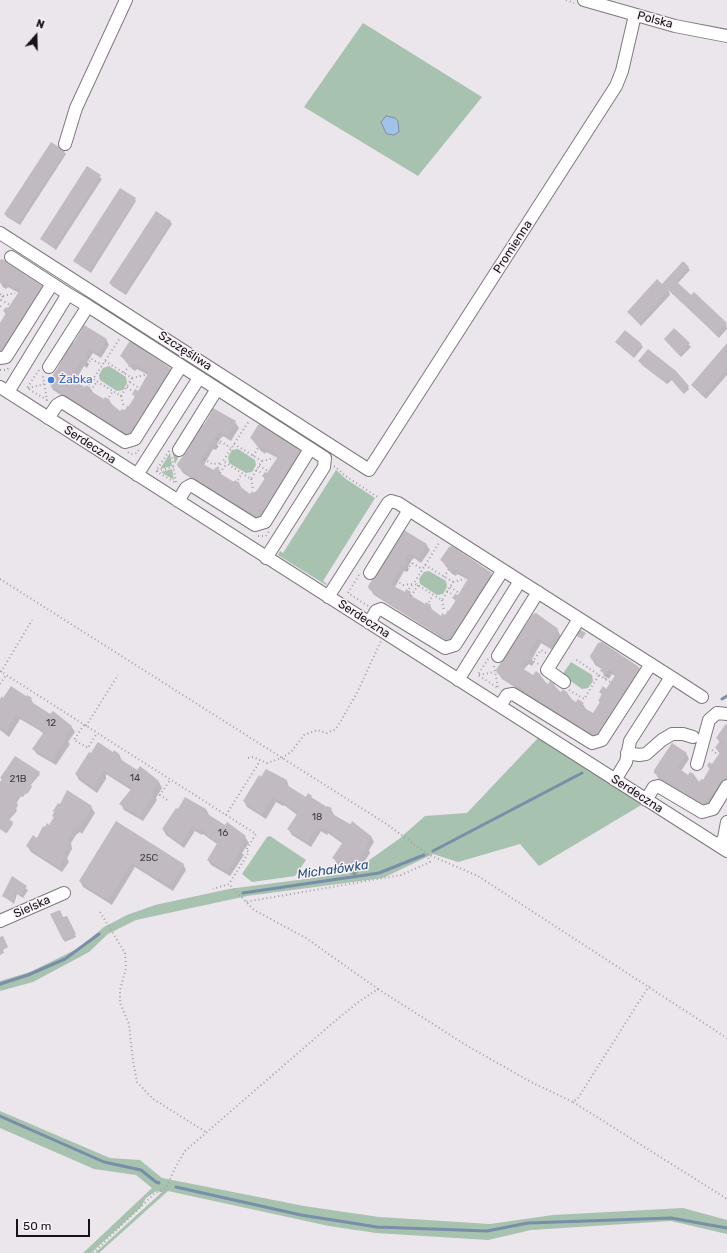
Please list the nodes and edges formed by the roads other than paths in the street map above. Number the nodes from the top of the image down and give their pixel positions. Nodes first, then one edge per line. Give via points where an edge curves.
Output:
1 (126, 0) edge
2 (584, 0) edge
3 (635, 15) junction
4 (727, 36) edge
5 (65, 144) dead end
6 (0, 233) edge
7 (11, 257) dead end
8 (52, 284) junction
9 (68, 294) junction
10 (88, 306) junction
11 (0, 358) edge
12 (181, 366) junction
13 (50, 368) dead end
14 (199, 378) junction
15 (217, 389) junction
16 (4, 390) edge
17 (48, 418) junction
18 (310, 449) junction
19 (179, 450) dead end
20 (369, 470) joint
21 (138, 475) junction
22 (178, 501) junction
23 (409, 510) junction
24 (266, 558) junction
25 (502, 570) junction
26 (365, 573) road end
27 (520, 581) junction
28 (538, 592) junction
29 (328, 597) junction
30 (579, 619) junction
31 (369, 623) junction
32 (498, 656) dead end
33 (651, 664) junction
34 (671, 677) junction
35 (458, 680) junction
36 (565, 685) road end
37 (702, 697) dead end
38 (500, 706) junction
39 (727, 714) edge
40 (693, 737) dead end
41 (627, 753) junction
42 (697, 764) dead end
43 (616, 780) junction
44 (727, 786) edge
45 (646, 800) junction
46 (727, 822) edge
47 (723, 849) edge
48 (64, 893) dead end
49 (0, 921) edge

1 - 5 street via 76,108
2 - 3 street, Polska
3 - 4 street, Polska
3 - 20 street, Promienna via 616,86
6 - 20 street, Szczęśliwa
7 - 8 street
8 - 9 street
8 - 11 street via 6,356
9 - 10 street
9 - 16 street
10 - 12 street
10 - 13 street
12 - 14 street
12 - 17 street via 136,439 125,442 63,403 52,403
14 - 15 street
14 - 21 street
15 - 18 street
15 - 19 street
16 - 17 street, Serdeczna
17 - 21 street, Serdeczna
18 - 22 street via 265,522 255,525 193,486 181,486
18 - 24 street via 325,458 326,462
21 - 22 street, Serdeczna
22 - 24 street, Serdeczna
23 - 25 street
23 - 26 street
23 - 29 street via 394,501 388,503
24 - 29 street, Serdeczna
25 - 27 street
25 - 31 street via 455,645 445,648 383,609 377,611
27 - 28 street
27 - 35 street
28 - 30 street
28 - 32 street
29 - 31 street, Serdeczna
30 - 33 street
30 - 36 street via 547,670
31 - 35 street, Serdeczna
33 - 34 street
33 - 38 street via 602,740 592,743 513,694 507,694
34 - 37 street
34 - 41 street via 629,743
35 - 38 street, Serdeczna
38 - 43 street, Serdeczna
39 - 42 street via 718,713 709,720
40 - 41 street via 672,734 646,754
41 - 43 street via 626,762
43 - 45 street, Serdeczna
44 - 45 street via 713,809 702,812 658,786 653,788
45 - 47 street, Serdeczna
46 - 47 street
48 - 49 street, Sielska

